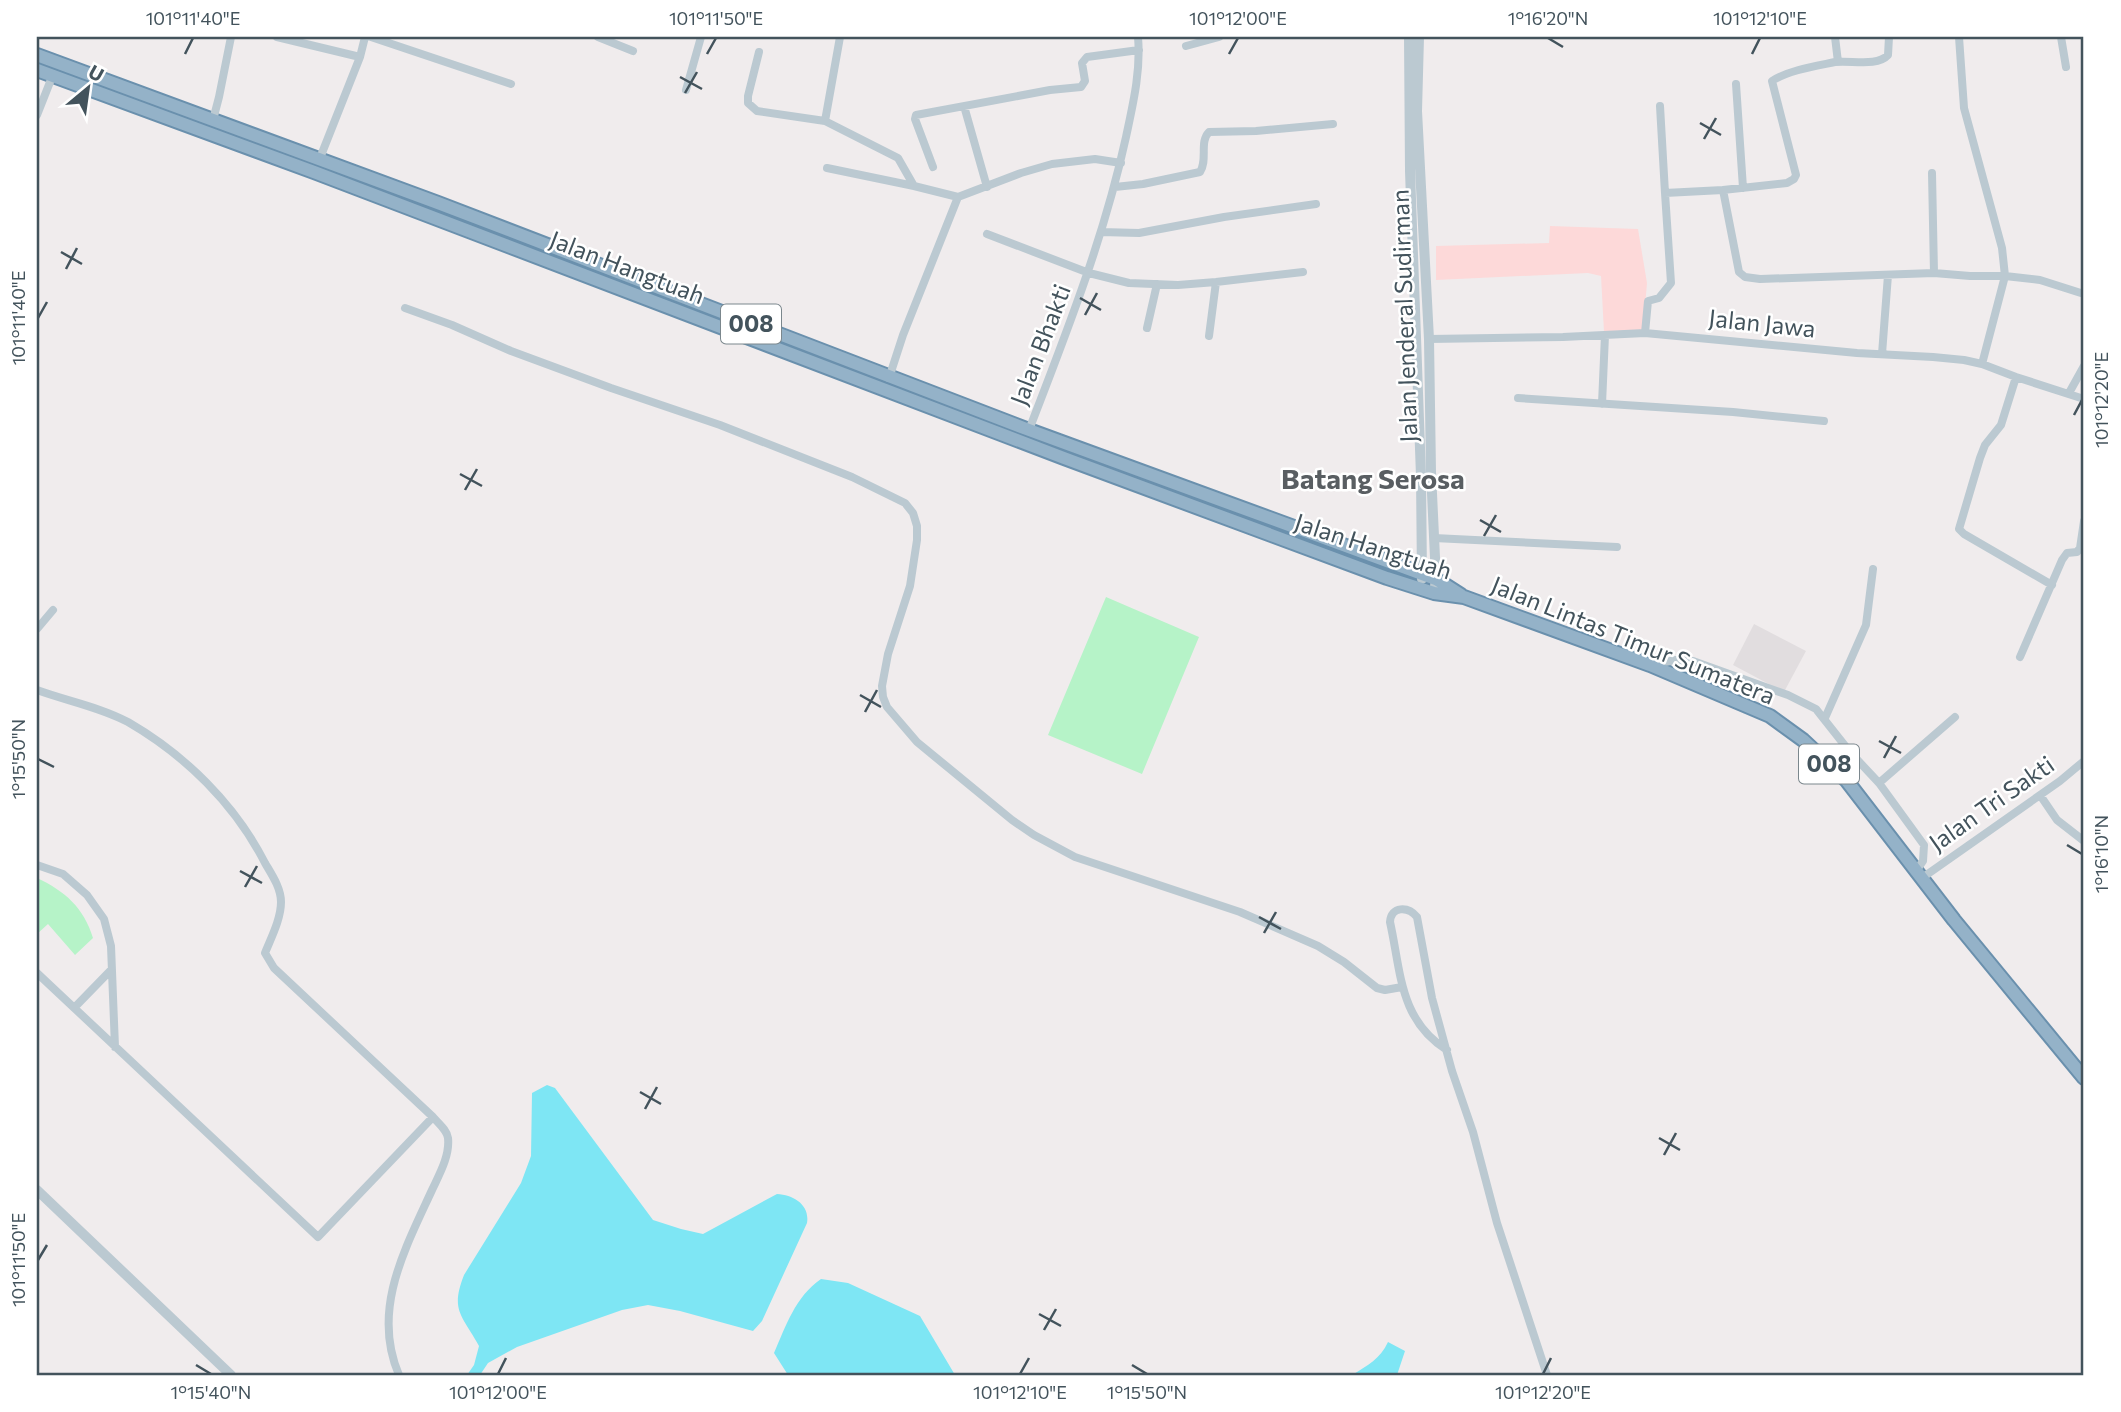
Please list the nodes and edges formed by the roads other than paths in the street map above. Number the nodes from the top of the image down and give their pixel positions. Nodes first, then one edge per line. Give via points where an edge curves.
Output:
1 (231, 37) edge
2 (277, 37) edge
3 (368, 37) edge
4 (598, 37) edge
5 (701, 37) edge
6 (840, 37) edge
7 (1138, 37) edge
8 (1219, 37) edge
9 (1409, 37) edge
10 (1419, 37) edge
11 (1835, 37) edge
12 (1889, 37) edge
13 (1959, 37) edge
14 (2061, 37) edge
15 (1186, 46) dead end
16 (1139, 50) junction
17 (633, 51) dead end
18 (759, 52) dead end
19 (37, 55) edge
20 (360, 57) junction
21 (1838, 62) junction
22 (2066, 67) dead end
23 (37, 70) edge
24 (52, 77) junction
25 (510, 84) dead end
26 (1736, 84) dead end
27 (686, 90) dead end
28 (964, 106) junction
29 (1660, 106) dead end
30 (37, 115) edge
31 (213, 120) junction
32 (825, 121) junction
33 (1333, 124) dead end
34 (320, 158) junction
35 (1121, 163) junction
36 (827, 167) dead end
37 (933, 167) dead end
38 (1932, 173) dead end
39 (914, 186) junction
40 (987, 187) junction
41 (1115, 187) junction
42 (1743, 188) junction
43 (1723, 190) junction
44 (406, 191) junction
45 (1665, 193) junction
46 (958, 197) junction
47 (1316, 204) dead end
48 (401, 205) junction
49 (1101, 232) junction
50 (987, 234) dead end
51 (1303, 272) dead end
52 (1089, 273) junction
53 (1934, 273) junction
54 (1888, 275) junction
55 (2005, 276) junction
56 (1216, 282) junction
57 (1157, 284) junction
58 (2084, 294) edge
59 (405, 308) dead end
60 (1146, 328) dead end
61 (1645, 333) junction
62 (1605, 335) junction
63 (1209, 336) dead end
64 (1429, 339) junction
65 (1882, 354) junction
66 (1982, 364) junction
67 (2084, 366) edge
68 (889, 377) junction
69 (2016, 377) junction
70 (1429, 389) junction
71 (1417, 390) junction
72 (2069, 393) junction
73 (1518, 398) dead end
74 (2084, 399) edge
75 (1602, 404) junction
76 (1824, 421) dead end
77 (1029, 430) junction
78 (1144, 472) junction
79 (1141, 487) junction
80 (2084, 521) edge
81 (1434, 538) junction
82 (1617, 547) dead end
83 (1873, 569) dead end
84 (1422, 574) junction
85 (1436, 579) junction
86 (2052, 584) junction
87 (1428, 592) junction
88 (1464, 597) junction
89 (53, 610) dead end
90 (37, 629) edge
91 (2020, 657) dead end
92 (1650, 665) junction
93 (37, 690) edge
94 (1955, 717) dead end
95 (1825, 718) junction
96 (1850, 752) junction
97 (2084, 761) edge
98 (1831, 766) junction
99 (1879, 783) junction
100 (2040, 795) junction
101 (2084, 841) edge
102 (37, 865) edge
103 (1919, 874) junction
104 (110, 971) junction
105 (37, 972) edge
106 (1402, 988) junction
107 (74, 1008) junction
108 (115, 1047) junction
109 (1447, 1050) junction
110 (2084, 1078) edge
111 (433, 1116) junction
112 (37, 1190) edge
113 (230, 1375) edge
114 (399, 1375) edge
115 (1547, 1375) edge

1 - 31 street
2 - 20 street
3 - 20 street
3 - 25 street
4 - 17 street
5 - 27 street
6 - 32 street
7 - 16 street, Jalan Bhakti
8 - 15 street
9 - 71 street, Jalan Jenderal Sudirman
10 - 64 street, Jalan Jenderal Sudirman via 1417,111
11 - 21 street
12 - 21 street via 1889,51 1881,61
13 - 55 street via 1964,108 2002,248
14 - 22 street
16 - 28 street via 1087,57 1081,86
16 - 35 street, Jalan Bhakti via 1137,88
18 - 32 street via 748,96 752,108
19 - 31 highway, Jalan Hangtuah / 008
20 - 34 street
21 - 42 street via 1773,80 1796,175 1787,183
23 - 24 highway, Jalan Hangtuah / 008
24 - 30 street
24 - 48 highway, Jalan Hangtuah / 008
26 - 42 street
28 - 37 street via 915,117
28 - 40 street
29 - 45 street
31 - 34 highway, Jalan Hangtuah / 008
32 - 39 street via 898,158
33 - 41 street via 1209,132 1200,172
34 - 44 highway, Jalan Hangtuah / 008
35 - 40 street via 1095,159 1052,164
35 - 41 street, Jalan Bhakti
36 - 39 street
38 - 53 street
39 - 46 street
40 - 46 street
41 - 49 street, Jalan Bhakti
42 - 43 street
43 - 45 street
43 - 54 street via 1739,272 1745,277
44 - 48 highway
44 - 68 highway, Jalan Hangtuah / 008
45 - 61 street via 1671,283 1658,298 1648,301
46 - 68 street
47 - 49 street via 1139,233
48 - 79 highway, Jalan Hangtuah / 008
49 - 52 street, Jalan Bhakti
50 - 52 street
51 - 56 street
52 - 57 street
52 - 77 street, Jalan Bhakti
53 - 54 street
53 - 55 street
54 - 65 street
55 - 58 street via 2040,280
55 - 66 street
56 - 57 street
56 - 63 street
57 - 60 street
59 - 106 street via 720,425 905,503 913,513 917,540 882,686 887,707 917,742 1012,820 1054,847 1240,912 1308,942 1377,988
61 - 62 street, Jalan Jawa
61 - 65 street, Jalan Jawa
62 - 64 street, Jalan Jawa
62 - 75 street
64 - 70 street, Jalan Jenderal Sudirman
65 - 66 street, Jalan Jawa
66 - 69 street, Jalan Jawa
67 - 72 street
68 - 77 highway, Jalan Hangtuah / 008
69 - 72 street, Jalan Jawa
69 - 86 street via 2001,425 1980,458 1959,529
70 - 71 street
70 - 81 street, Jalan Jenderal Sudirman
71 - 84 street, Jalan Jenderal Sudirman
72 - 74 street, Jalan Jawa
73 - 75 street
75 - 76 street
77 - 78 highway, Jalan Hangtuah / 008
78 - 79 highway
78 - 84 highway, Jalan Hangtuah / 008
79 - 87 highway, Jalan Hangtuah / 008
80 - 86 street via 2080,548 2065,554
81 - 82 street
81 - 85 street, Jalan Jenderal Sudirman
83 - 95 street via 1866,625
84 - 85 highway, Jalan Hangtuah / 008
84 - 87 street, Jalan Jenderal Sudirman
85 - 87 street, Jalan Jenderal Sudirman
85 - 88 highway, Jalan Hangtuah / 008
86 - 91 street
87 - 88 highway, Jalan Hangtuah / 008
88 - 92 highway, Jalan Lintas Timur Sumatera / 008
89 - 90 street
92 - 95 street via 1693,661 1788,695
92 - 98 highway, Jalan Lintas Timur Sumatera / 008 via 1770,716
93 - 111 street via 127,721 195,771 254,842 275,881 281,904 265,953 274,968
94 - 99 street
95 - 96 street
96 - 98 street
96 - 99 street
97 - 100 street, Jalan Tri Sakti
98 - 103 highway, Jalan Lintas Timur Sumatera / 008
99 - 103 street via 1924,845
100 - 101 street via 2057,820
100 - 103 street, Jalan Tri Sakti
102 - 104 street via 63,874 88,895 104,919 111,946
103 - 110 highway, Jalan Lintas Timur Sumatera / 008
104 - 107 street
104 - 108 street
105 - 107 street
106 - 109 street via 1415,1020
106 - 109 street via 1390,922 1394,911 1402,909 1417,917
107 - 108 street
108 - 111 street via 318,1237
109 - 115 street
111 - 114 street via 448,1134 448,1145 401,1263 388,1310 389,1346
112 - 113 street

